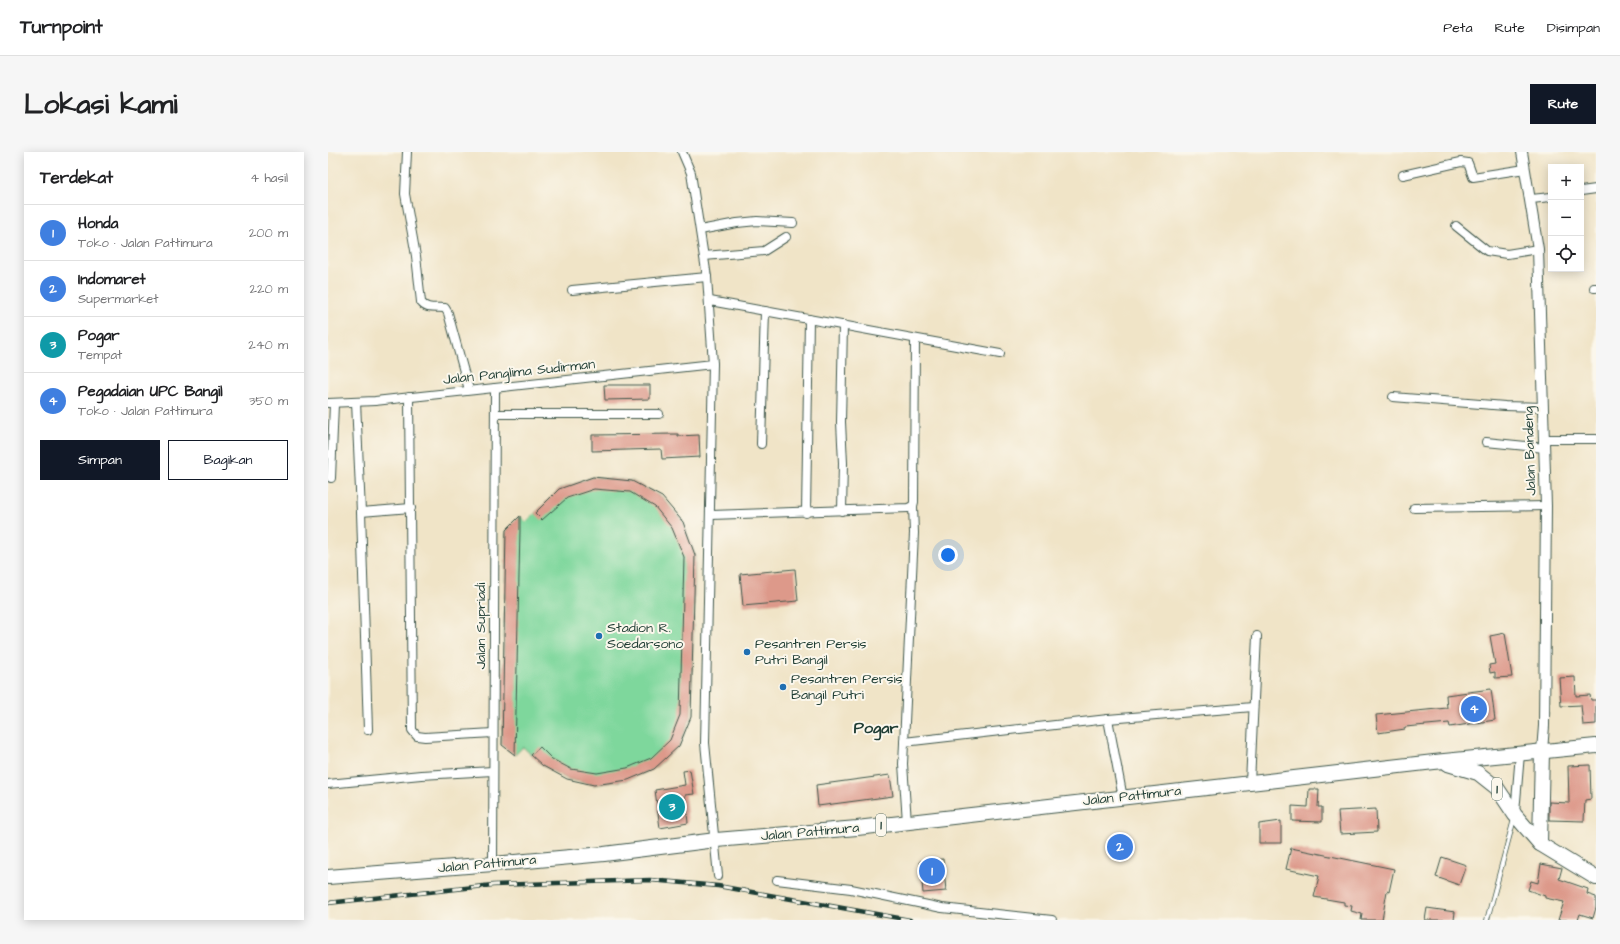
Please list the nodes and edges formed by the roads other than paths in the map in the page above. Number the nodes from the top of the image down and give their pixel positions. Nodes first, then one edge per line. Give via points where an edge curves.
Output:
1 (407, 152) edge
2 (682, 152) edge
3 (1522, 152) edge
4 (1525, 169) junction
5 (1403, 175) dead end
6 (1596, 189) edge
7 (1584, 191) edge
8 (1548, 197) edge
9 (1531, 199) junction
10 (793, 223) dead end
11 (1456, 226) dead end
12 (700, 230) junction
13 (786, 237) dead end
14 (1538, 250) junction
15 (704, 256) junction
16 (707, 277) junction
17 (572, 290) dead end
18 (710, 301) junction
19 (765, 311) junction
20 (809, 319) junction
21 (843, 325) junction
22 (915, 339) junction
23 (1000, 354) dead end
24 (713, 364) junction
25 (495, 388) junction
26 (469, 390) junction
27 (409, 397) junction
28 (1393, 397) dead end
29 (356, 402) junction
30 (331, 404) edge
31 (1543, 407) junction
32 (495, 414) junction
33 (659, 414) dead end
34 (1596, 439) edge
35 (1486, 442) dead end
36 (761, 444) dead end
37 (1544, 444) junction
38 (332, 478) dead end
39 (913, 506) junction
40 (1546, 506) junction
41 (411, 508) junction
42 (1414, 508) dead end
43 (842, 511) junction
44 (362, 512) junction
45 (806, 513) junction
46 (711, 515) junction
47 (1257, 636) dead end
48 (1253, 706) junction
49 (1108, 719) junction
50 (368, 730) dead end
51 (493, 733) junction
52 (904, 742) junction
53 (1596, 746) edge
54 (1542, 751) junction
55 (1520, 754) junction
56 (1434, 762) junction
57 (493, 771) junction
58 (1250, 783) junction
59 (328, 784) edge
60 (1123, 798) junction
61 (1515, 815) junction
62 (907, 822) junction
63 (716, 840) junction
64 (1540, 844) junction
65 (493, 864) junction
66 (718, 876) dead end
67 (328, 877) edge
68 (1596, 878) edge
69 (777, 880) dead end
70 (1052, 920) edge
71 (1488, 920) edge

1 - 26 street via 405,194 421,302 428,308 445,308 448,313
2 - 12 street via 691,173
3 - 4 street, Jalan Bandeng
4 - 5 street via 1473,177 1468,163 1461,162
4 - 9 street, Jalan Bandeng
6 - 7 street
8 - 9 street
9 - 14 street, Jalan Bandeng
10 - 12 street via 757,221
11 - 14 street via 1487,251 1507,254
12 - 15 street
13 - 15 street via 764,251
14 - 31 street, Jalan Bandeng
15 - 16 street
16 - 17 street
16 - 18 street
18 - 19 street
18 - 24 street
19 - 20 street
19 - 36 street
20 - 21 street
20 - 45 street
21 - 22 street
21 - 43 street
22 - 23 street
22 - 39 street
24 - 25 street, Jalan Panglima Sudirman
24 - 46 street
25 - 26 street, Jalan Panglima Sudirman
25 - 32 street, Jalan Supriadi
26 - 27 street, Jalan Panglima Sudirman
27 - 29 street, Jalan Panglima Sudirman
27 - 41 street
28 - 31 street
29 - 30 street, Jalan Panglima Sudirman
29 - 44 street
30 - 38 street
31 - 37 street, Jalan Bandeng
32 - 33 street
32 - 51 street, Jalan Supriadi
34 - 37 street
35 - 37 street
37 - 40 street, Jalan Bandeng
39 - 43 street
39 - 52 street via 914,564
40 - 42 street
40 - 54 street, Jalan Bandeng
41 - 44 street
41 - 51 street via 412,730 417,736 425,737
43 - 45 street
44 - 50 street
45 - 46 street
46 - 63 street via 706,743
47 - 48 street
48 - 49 street
48 - 58 street
49 - 52 street
49 - 60 street
51 - 57 street, Jalan Supriadi
52 - 62 street
53 - 54 highway, 1
54 - 55 highway, 1
54 - 64 highway
55 - 56 highway, 1
55 - 61 street
56 - 58 highway, Jalan Pattimura / 1
56 - 61 highway, 1 via 1478,773 1496,788
57 - 59 street
57 - 65 street, Jalan Supriadi
58 - 60 highway, Jalan Pattimura / 1
60 - 62 highway, Jalan Pattimura / 1
61 - 64 highway, 1
61 - 71 lane
62 - 63 highway, Jalan Pattimura / 1
63 - 65 highway, Jalan Pattimura / 1
63 - 66 street
64 - 68 highway, 1
65 - 67 highway, Jalan Pattimura / 1
69 - 70 street via 851,889 942,908

